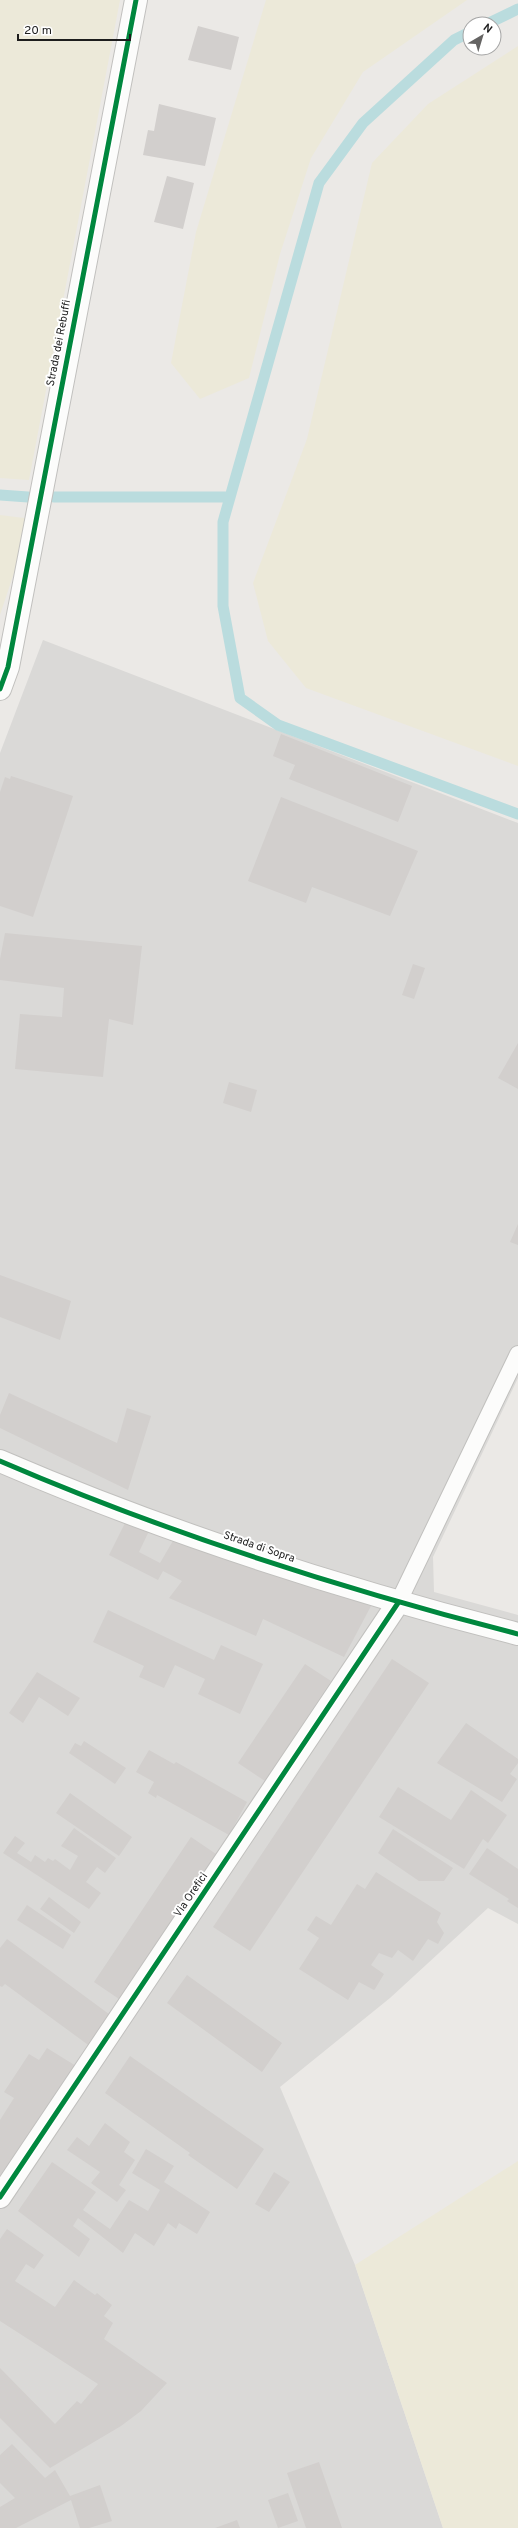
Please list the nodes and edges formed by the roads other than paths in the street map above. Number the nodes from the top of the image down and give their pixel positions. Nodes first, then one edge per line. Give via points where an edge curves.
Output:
1 (136, 0) edge
2 (0, 689) edge
3 (518, 1354) edge
4 (0, 1461) edge
5 (398, 1603) junction
6 (518, 1634) edge
7 (0, 2197) edge

1 - 2 street, Strada dei Rebuffi via 8,667
3 - 5 lane
4 - 5 street, Strada di Sopra via 65,1489 242,1552
5 - 6 street, Strada di Sopra
5 - 7 street, Via Orefici

